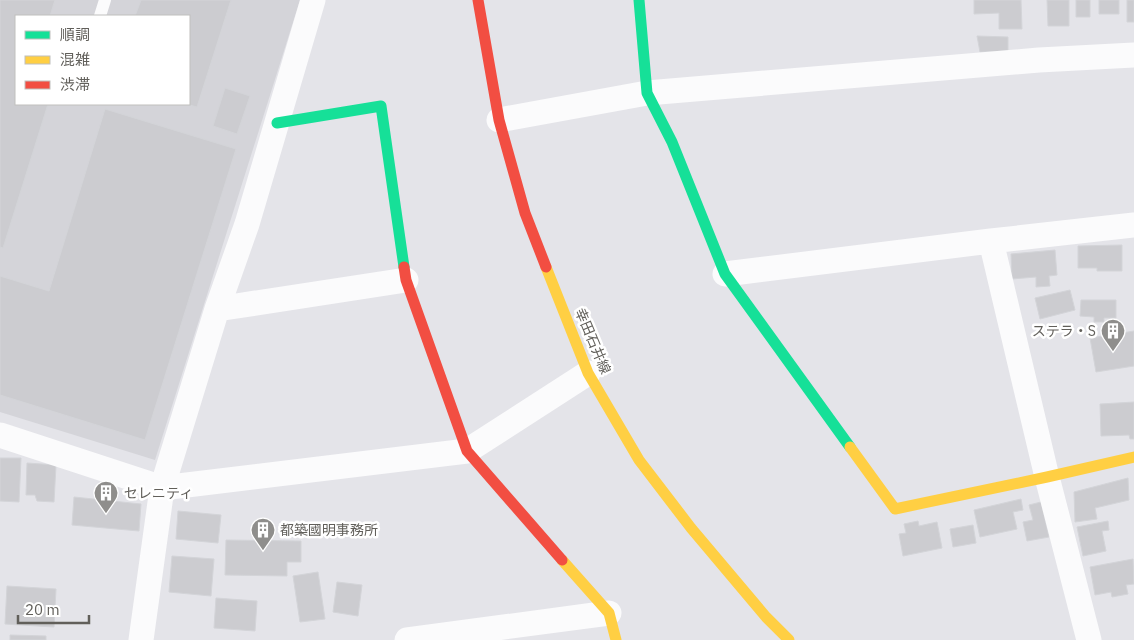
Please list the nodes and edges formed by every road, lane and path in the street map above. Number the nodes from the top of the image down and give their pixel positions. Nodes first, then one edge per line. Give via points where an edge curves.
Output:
1 (105, 0) edge
2 (313, 0) edge
3 (478, 0) edge
4 (639, 0) edge
5 (100, 15) edge
6 (1134, 55) edge
7 (648, 93) junction
8 (500, 120) junction
9 (277, 123) junction
10 (1134, 225) edge
11 (991, 240) junction
12 (724, 274) junction
13 (406, 280) junction
14 (217, 309) junction
15 (588, 373) junction
16 (0, 435) edge
17 (467, 451) junction
18 (1134, 457) edge
19 (1046, 478) junction
20 (162, 488) junction
21 (609, 613) junction
22 (141, 640) edge
23 (407, 640) edge
24 (616, 640) edge
25 (789, 640) edge
26 (1089, 640) edge

1 - 5 lane
2 - 9 street
3 - 8 street, 幸田石井線
4 - 7 street
6 - 7 street
7 - 8 street
7 - 12 street via 672,142
8 - 15 street, 幸田石井線 via 525,213
9 - 13 street via 381,106
9 - 14 street
10 - 11 street
11 - 12 street
11 - 19 street
12 - 19 street via 896,509
13 - 14 street
13 - 17 street
14 - 20 street
15 - 17 street
15 - 25 street, 幸田石井線 via 640,460 691,528
16 - 20 street
17 - 20 street
17 - 21 street
18 - 19 street
19 - 26 street
20 - 22 street
21 - 23 street
21 - 24 street

